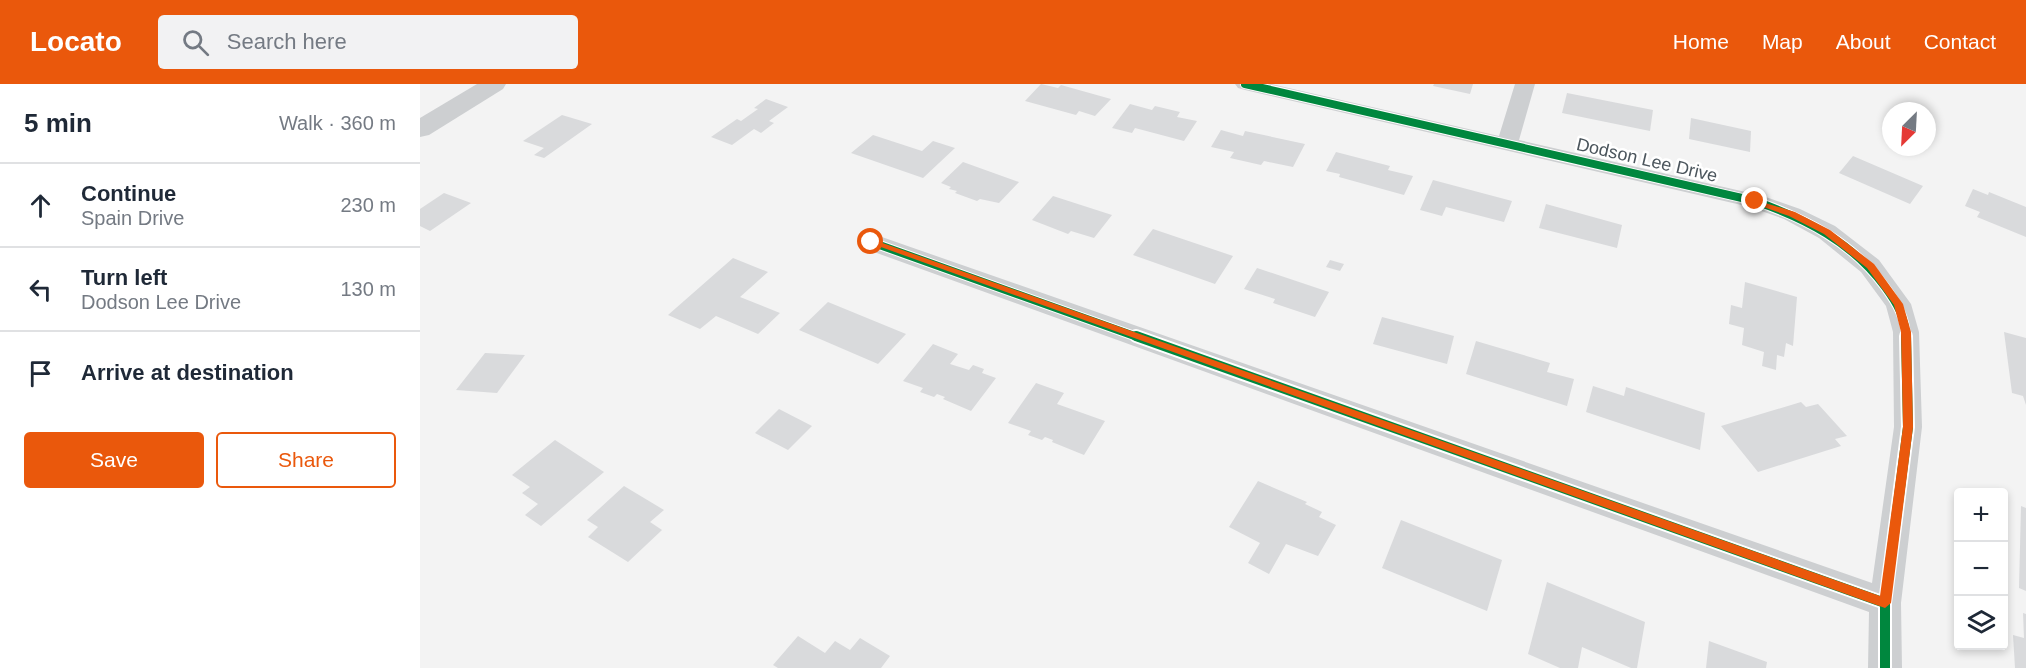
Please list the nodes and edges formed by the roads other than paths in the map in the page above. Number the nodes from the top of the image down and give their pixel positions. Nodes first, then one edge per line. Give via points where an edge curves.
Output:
1 (495, 84) edge
2 (1245, 84) edge
3 (1525, 84) edge
4 (420, 129) edge
5 (1507, 146) junction
6 (871, 242) dead end
7 (1885, 603) junction
8 (1885, 668) edge

1 - 4 street
2 - 5 street, Dodson Lee Drive
3 - 5 street
5 - 7 street, Dodson Lee Drive via 1755,201 1827,232 1870,266 1898,304 1906,332 1908,427
6 - 7 street
7 - 8 street, Dodson Lee Drive

